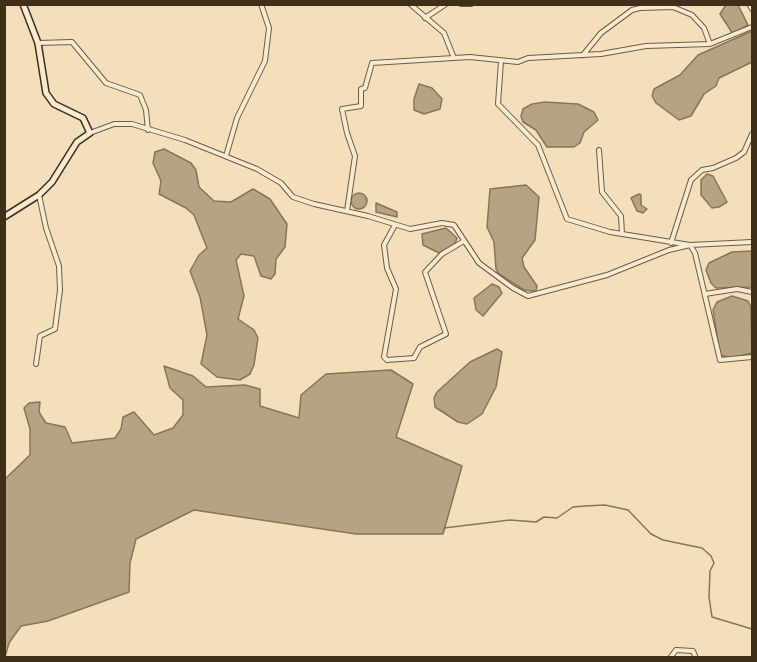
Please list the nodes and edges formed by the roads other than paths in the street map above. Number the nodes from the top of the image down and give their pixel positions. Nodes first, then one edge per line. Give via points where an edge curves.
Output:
1 (23, 4) edge
2 (261, 4) edge
3 (410, 4) edge
4 (446, 4) edge
5 (461, 4) edge
6 (471, 4) edge
7 (749, 4) edge
8 (753, 9) edge
9 (425, 18) junction
10 (753, 27) edge
11 (38, 43) junction
12 (710, 45) junction
13 (583, 55) junction
14 (454, 58) junction
15 (501, 61) junction
16 (148, 130) junction
17 (90, 133) junction
18 (753, 134) edge
19 (599, 150) dead end
20 (226, 156) junction
21 (39, 195) junction
22 (346, 211) junction
23 (4, 217) edge
24 (395, 225) junction
25 (622, 234) junction
26 (464, 242) junction
27 (753, 242) edge
28 (671, 243) junction
29 (690, 245) junction
30 (753, 292) edge
31 (705, 294) junction
32 (753, 357) edge
33 (36, 364) dead end
34 (670, 657) edge
35 (696, 657) edge

1 - 11 street
2 - 20 street via 269,33 265,61 234,125
3 - 9 street
4 - 9 street
5 - 6 street
7 - 8 street
9 - 14 street via 444,33
10 - 12 street
11 - 16 street via 72,42 106,83 140,95
11 - 17 street via 46,93 54,104 82,118
12 - 13 street via 646,46
12 - 13 street via 704,28 692,15 673,7 640,8 601,33
13 - 15 street
14 - 15 street
14 - 22 street via 369,66 365,88 361,89 361,106 342,109 355,156
15 - 25 street via 498,104 538,145 567,219
16 - 17 street via 132,124 114,124
16 - 20 street
17 - 21 street via 77,142
18 - 28 street via 744,152 736,158 702,170 691,180
19 - 25 street via 601,191 621,216
20 - 22 street via 281,183 293,197
21 - 23 street
21 - 33 street via 59,266 60,290 56,329 40,336
22 - 24 street
24 - 26 street via 410,229 442,223 454,225
24 - 26 street via 384,246 387,268 396,289 384,357 387,360 414,358 420,347 446,334 425,272 442,254
25 - 28 street
26 - 29 street via 479,263 528,296 607,275
27 - 29 street
28 - 29 street
29 - 31 street
30 - 31 street via 738,289
31 - 32 street via 720,360
34 - 35 street via 676,650 693,651

